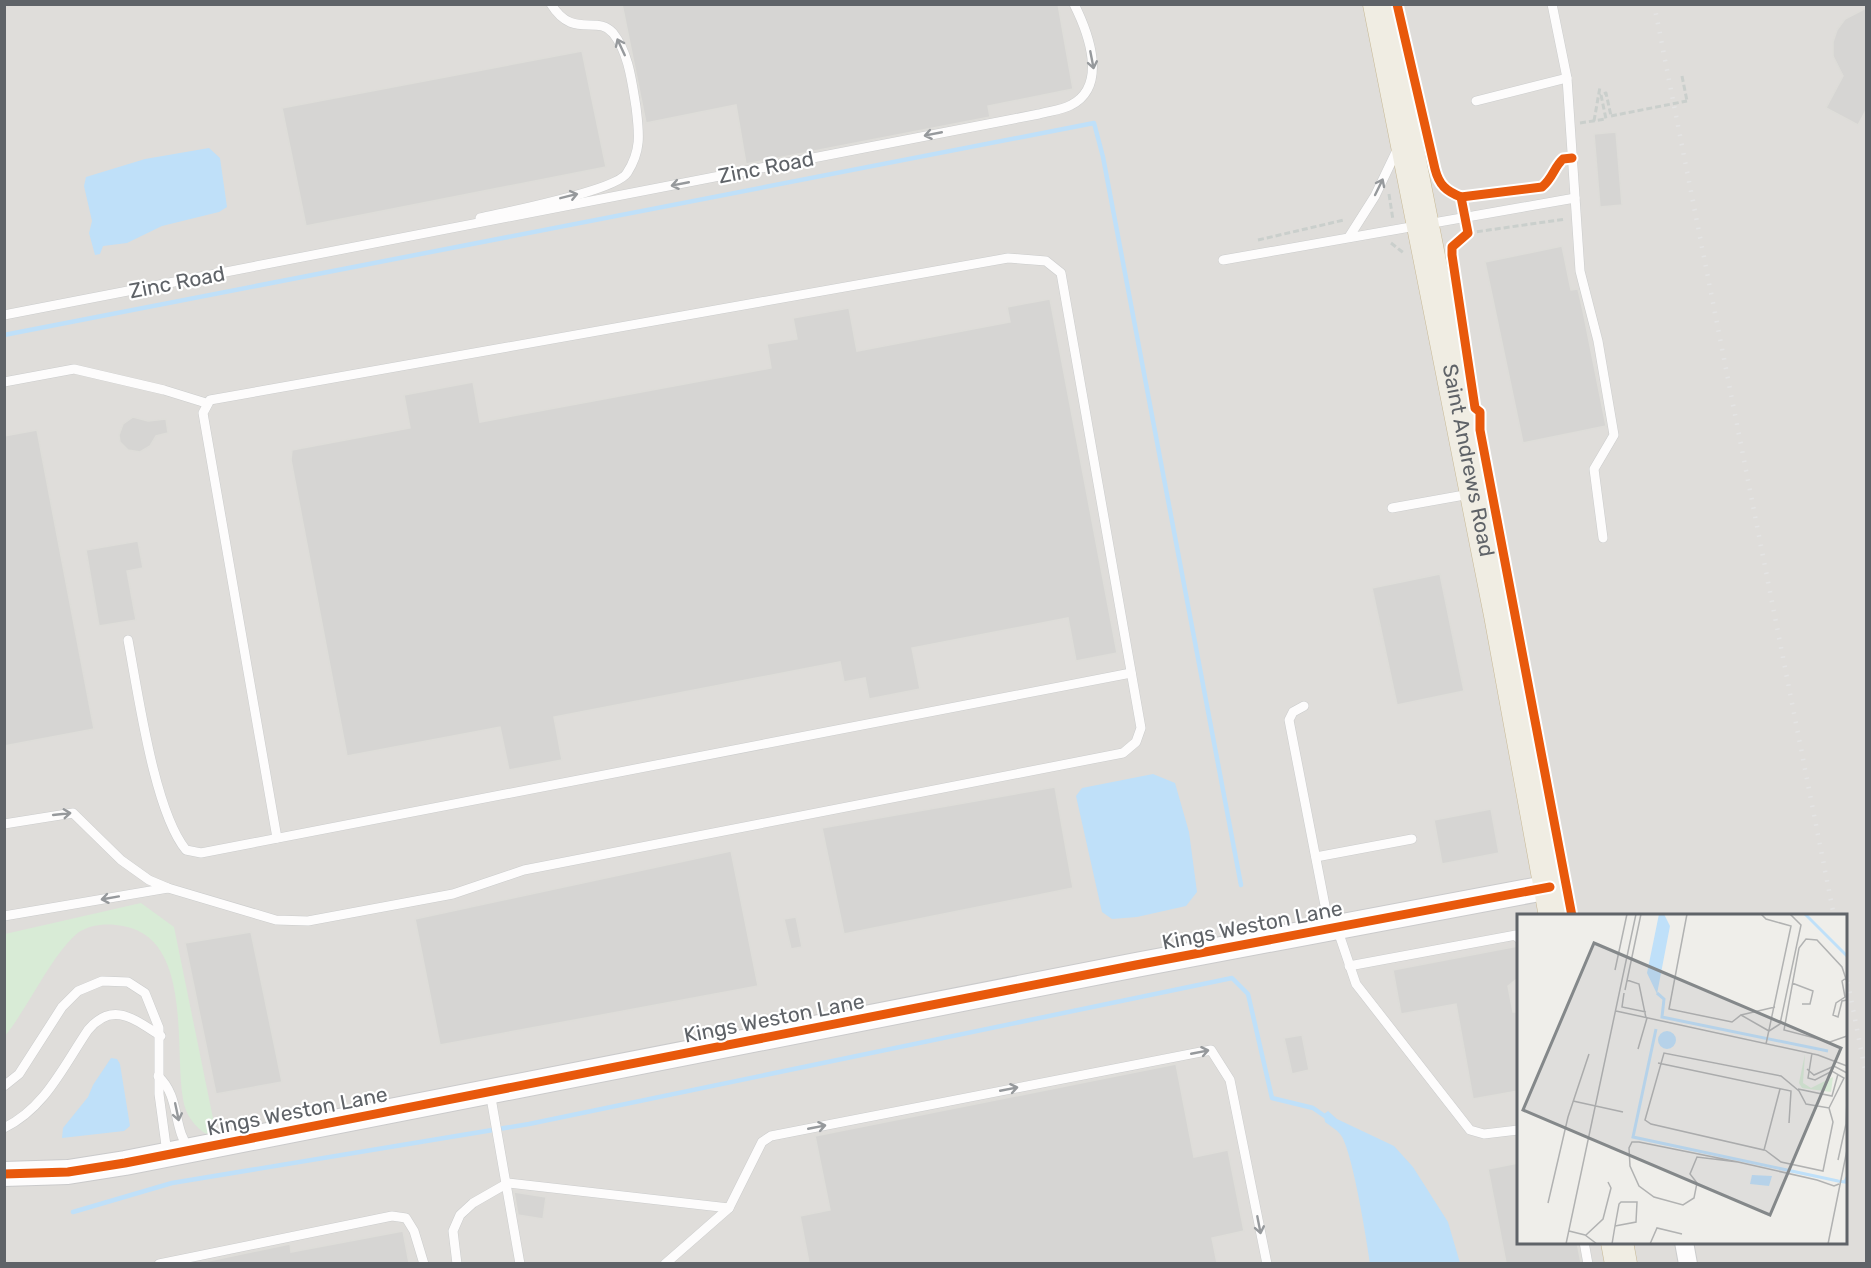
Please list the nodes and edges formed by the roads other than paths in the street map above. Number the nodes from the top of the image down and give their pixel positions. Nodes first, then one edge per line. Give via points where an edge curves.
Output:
1 (551, 4) edge
2 (1074, 4) edge
3 (1379, 4) edge
4 (1552, 4) edge
5 (1567, 78) junction
6 (1476, 101) dead end
7 (1405, 133) junction
8 (1575, 198) junction
9 (1409, 226) junction
10 (1349, 237) junction
11 (349, 249) junction
12 (1223, 260) dead end
13 (4, 315) edge
14 (4, 382) edge
15 (206, 403) junction
16 (1476, 493) junction
17 (1392, 508) dead end
18 (1603, 538) dead end
19 (128, 640) dead end
20 (1131, 673) junction
21 (1304, 706) dead end
22 (4, 824) edge
23 (278, 838) junction
24 (1412, 838) dead end
25 (1316, 857) junction
26 (168, 888) junction
27 (1553, 901) edge
28 (4, 916) edge
29 (1333, 928) junction
30 (1517, 936) edge
31 (1349, 966) junction
32 (160, 1036) junction
33 (158, 1076) junction
34 (4, 1086) edge
35 (490, 1092) junction
36 (4, 1128) edge
37 (1517, 1130) edge
38 (178, 1153) junction
39 (4, 1174) edge
40 (507, 1183) junction
41 (729, 1208) junction
42 (1584, 1244) edge
43 (1617, 1244) edge
44 (1684, 1244) edge
45 (159, 1263) edge
46 (424, 1263) edge
47 (457, 1263) edge
48 (520, 1263) edge
49 (665, 1263) edge
50 (1267, 1263) edge
51 (1588, 1263) edge
52 (1621, 1263) edge
53 (1688, 1263) edge

11 -> 1 lane, Zinc Road via 604,188 627,175 641,141 623,48 612,31 595,25 569,24
2 -> 11 lane, Zinc Road via 1094,68 1088,92 1071,105
3 - 7 highway, Saint Andrews Road
4 - 5 lane
5 - 6 lane
5 - 8 lane
7 - 9 highway, Saint Andrews Road
10 -> 7 lane
8 - 9 lane
8 - 18 lane via 1580,271 1598,341 1614,435 1594,469
9 - 10 lane
9 - 16 highway, Saint Andrews Road
10 - 12 lane
11 - 13 lane, Zinc Road
14 - 15 lane via 74,369
15 - 20 lane via 216,397 1008,258 1046,261 1060,273 1064,285
15 - 23 lane via 203,413
16 - 17 lane
16 - 27 highway, Saint Andrews Road
19 - 23 lane via 145,729 168,816 179,842 186,850 201,854
20 - 23 lane
20 - 26 lane via 1140,735 1130,748 1116,755 524,870 453,894 308,921 276,920
21 - 25 lane via 1293,712 1289,720
22 -> 26 lane via 73,813 132,870
24 - 25 lane
25 - 29 lane
26 -> 28 lane
27 - 29 street, Kings Weston Lane
29 - 31 lane
29 - 35 street, Kings Weston Lane
30 - 31 lane
31 - 37 lane via 1356,984 1470,1130 1484,1134
32 - 33 lane
32 - 34 lane via 151,1004 136,985 116,980 88,985 62,1006 19,1074
32 - 36 lane via 129,1016 115,1014 98,1020 39,1104
33 - 38 lane
33 -> 38 lane via 173,1096 183,1139
35 - 38 street, Kings Weston Lane
35 - 40 lane
38 - 39 street, Kings Weston Lane via 68,1172
40 - 41 lane
40 - 47 lane via 460,1215 453,1231
40 - 48 lane
41 - 49 lane
41 -> 50 lane via 762,1142 771,1136 1211,1050 1230,1080
42 - 51 lane
43 - 52 highway
44 - 53 street
45 - 46 lane via 392,1216 406,1218

